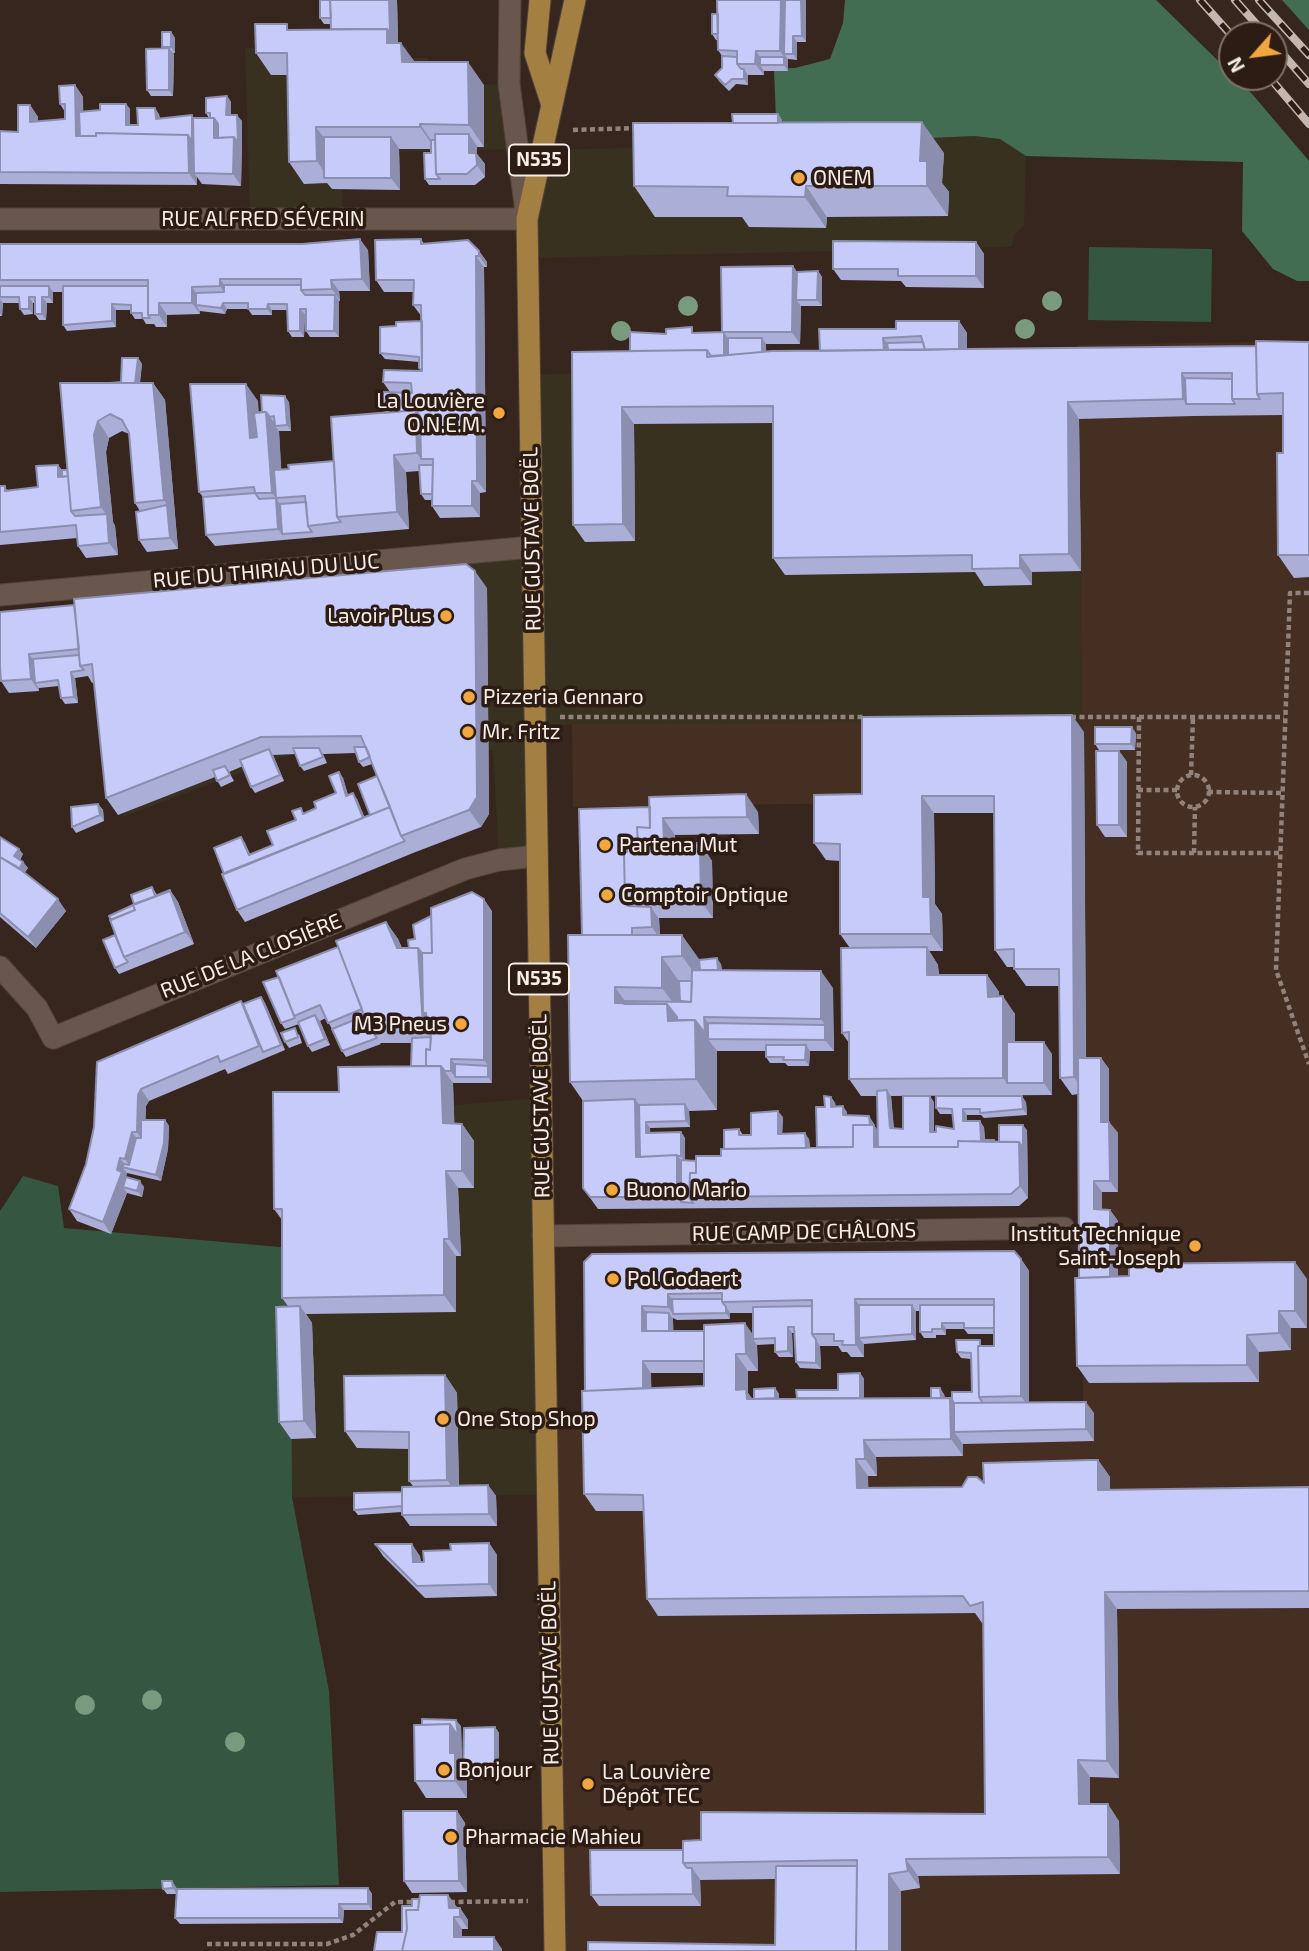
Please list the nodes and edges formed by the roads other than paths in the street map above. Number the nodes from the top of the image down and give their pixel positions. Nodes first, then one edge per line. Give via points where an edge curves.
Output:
1 (510, 0) edge
2 (540, 0) edge
3 (575, 0) edge
4 (551, 102) junction
5 (0, 219) edge
6 (527, 219) junction
7 (532, 547) junction
8 (0, 595) edge
9 (537, 856) junction
10 (0, 967) edge
11 (1064, 1228) dead end
12 (543, 1236) junction
13 (555, 1951) edge

1 - 6 street, RUE GUSTAVE BOËL via 509,84
2 - 4 main road, RUE GUSTAVE BOËL / N535 via 535,53
3 - 4 main road, RUE GUSTAVE BOËL / N535
4 - 6 main road, RUE GUSTAVE BOËL / N535
5 - 6 street, RUE ALFRED SÉVERIN
6 - 7 main road, RUE GUSTAVE BOËL / N535
7 - 8 street, RUE DU THIRIAU DU LUC
7 - 9 main road, RUE GUSTAVE BOËL / N535
9 - 10 street, RUE DE LA CLOSIÈRE via 466,869 53,1038 37,1008
9 - 12 main road, RUE GUSTAVE BOËL / N535
11 - 12 street, RUE CAMP DE CHÂLONS
12 - 13 main road, RUE GUSTAVE BOËL / N535

